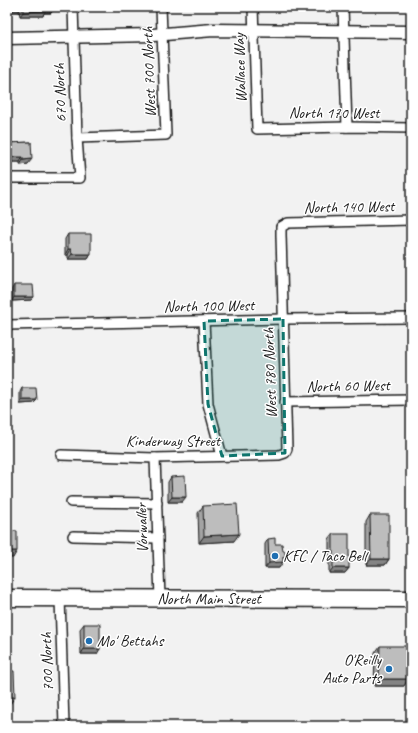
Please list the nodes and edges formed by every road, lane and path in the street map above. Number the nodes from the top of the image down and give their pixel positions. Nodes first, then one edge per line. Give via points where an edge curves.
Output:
1 (73, 7) edge
2 (161, 7) edge
3 (252, 7) edge
4 (343, 7) edge
5 (254, 31) junction
6 (343, 32) junction
7 (411, 32) edge
8 (162, 34) junction
9 (73, 36) junction
10 (7, 38) edge
11 (347, 127) junction
12 (411, 128) edge
13 (257, 129) joint
14 (77, 138) junction
15 (7, 178) edge
16 (411, 220) edge
17 (288, 223) joint
18 (411, 318) edge
19 (283, 319) junction
20 (204, 321) junction
21 (7, 325) edge
22 (411, 400) edge
23 (285, 402) junction
24 (285, 453) joint
25 (61, 455) dead end
26 (222, 456) junction
27 (155, 458) junction
28 (71, 502) dead end
29 (156, 503) junction
30 (73, 536) dead end
31 (158, 538) junction
32 (7, 598) edge
33 (60, 598) junction
34 (160, 598) junction
35 (411, 599) edge
36 (64, 726) edge

1 - 9 street, 670 North
2 - 8 street, West 700 North
3 - 5 street, Wallace Way
4 - 6 street
5 - 6 street
5 - 8 street via 213,30
5 - 13 street, Wallace Way
6 - 7 street
6 - 11 street
8 - 9 street
8 - 14 street, West 700 North via 166,135
9 - 10 street
9 - 14 street, 670 North
11 - 12 street, North 170 West
11 - 13 street, North 170 West
14 - 15 street, 670 North via 80,178
16 - 17 street, North 140 West
17 - 19 street, West 780 North via 282,227 281,235
18 - 19 street, North 100 West
19 - 20 street, North 100 West
19 - 23 street, West 780 North
20 - 21 street, North 100 West
20 - 26 street via 208,404
22 - 23 street, North 60 West
23 - 24 street, West 780 North
24 - 26 street, Kinderway Street
25 - 27 street, Kinderway Street
26 - 27 street, Kinderway Street
27 - 29 street, Vorwaller
28 - 29 street
29 - 31 street, Vorwaller
30 - 31 street
31 - 34 street, Vorwaller
32 - 33 highway, North Main Street
33 - 34 highway, North Main Street
33 - 36 street, 700 North
34 - 35 highway, North Main Street

